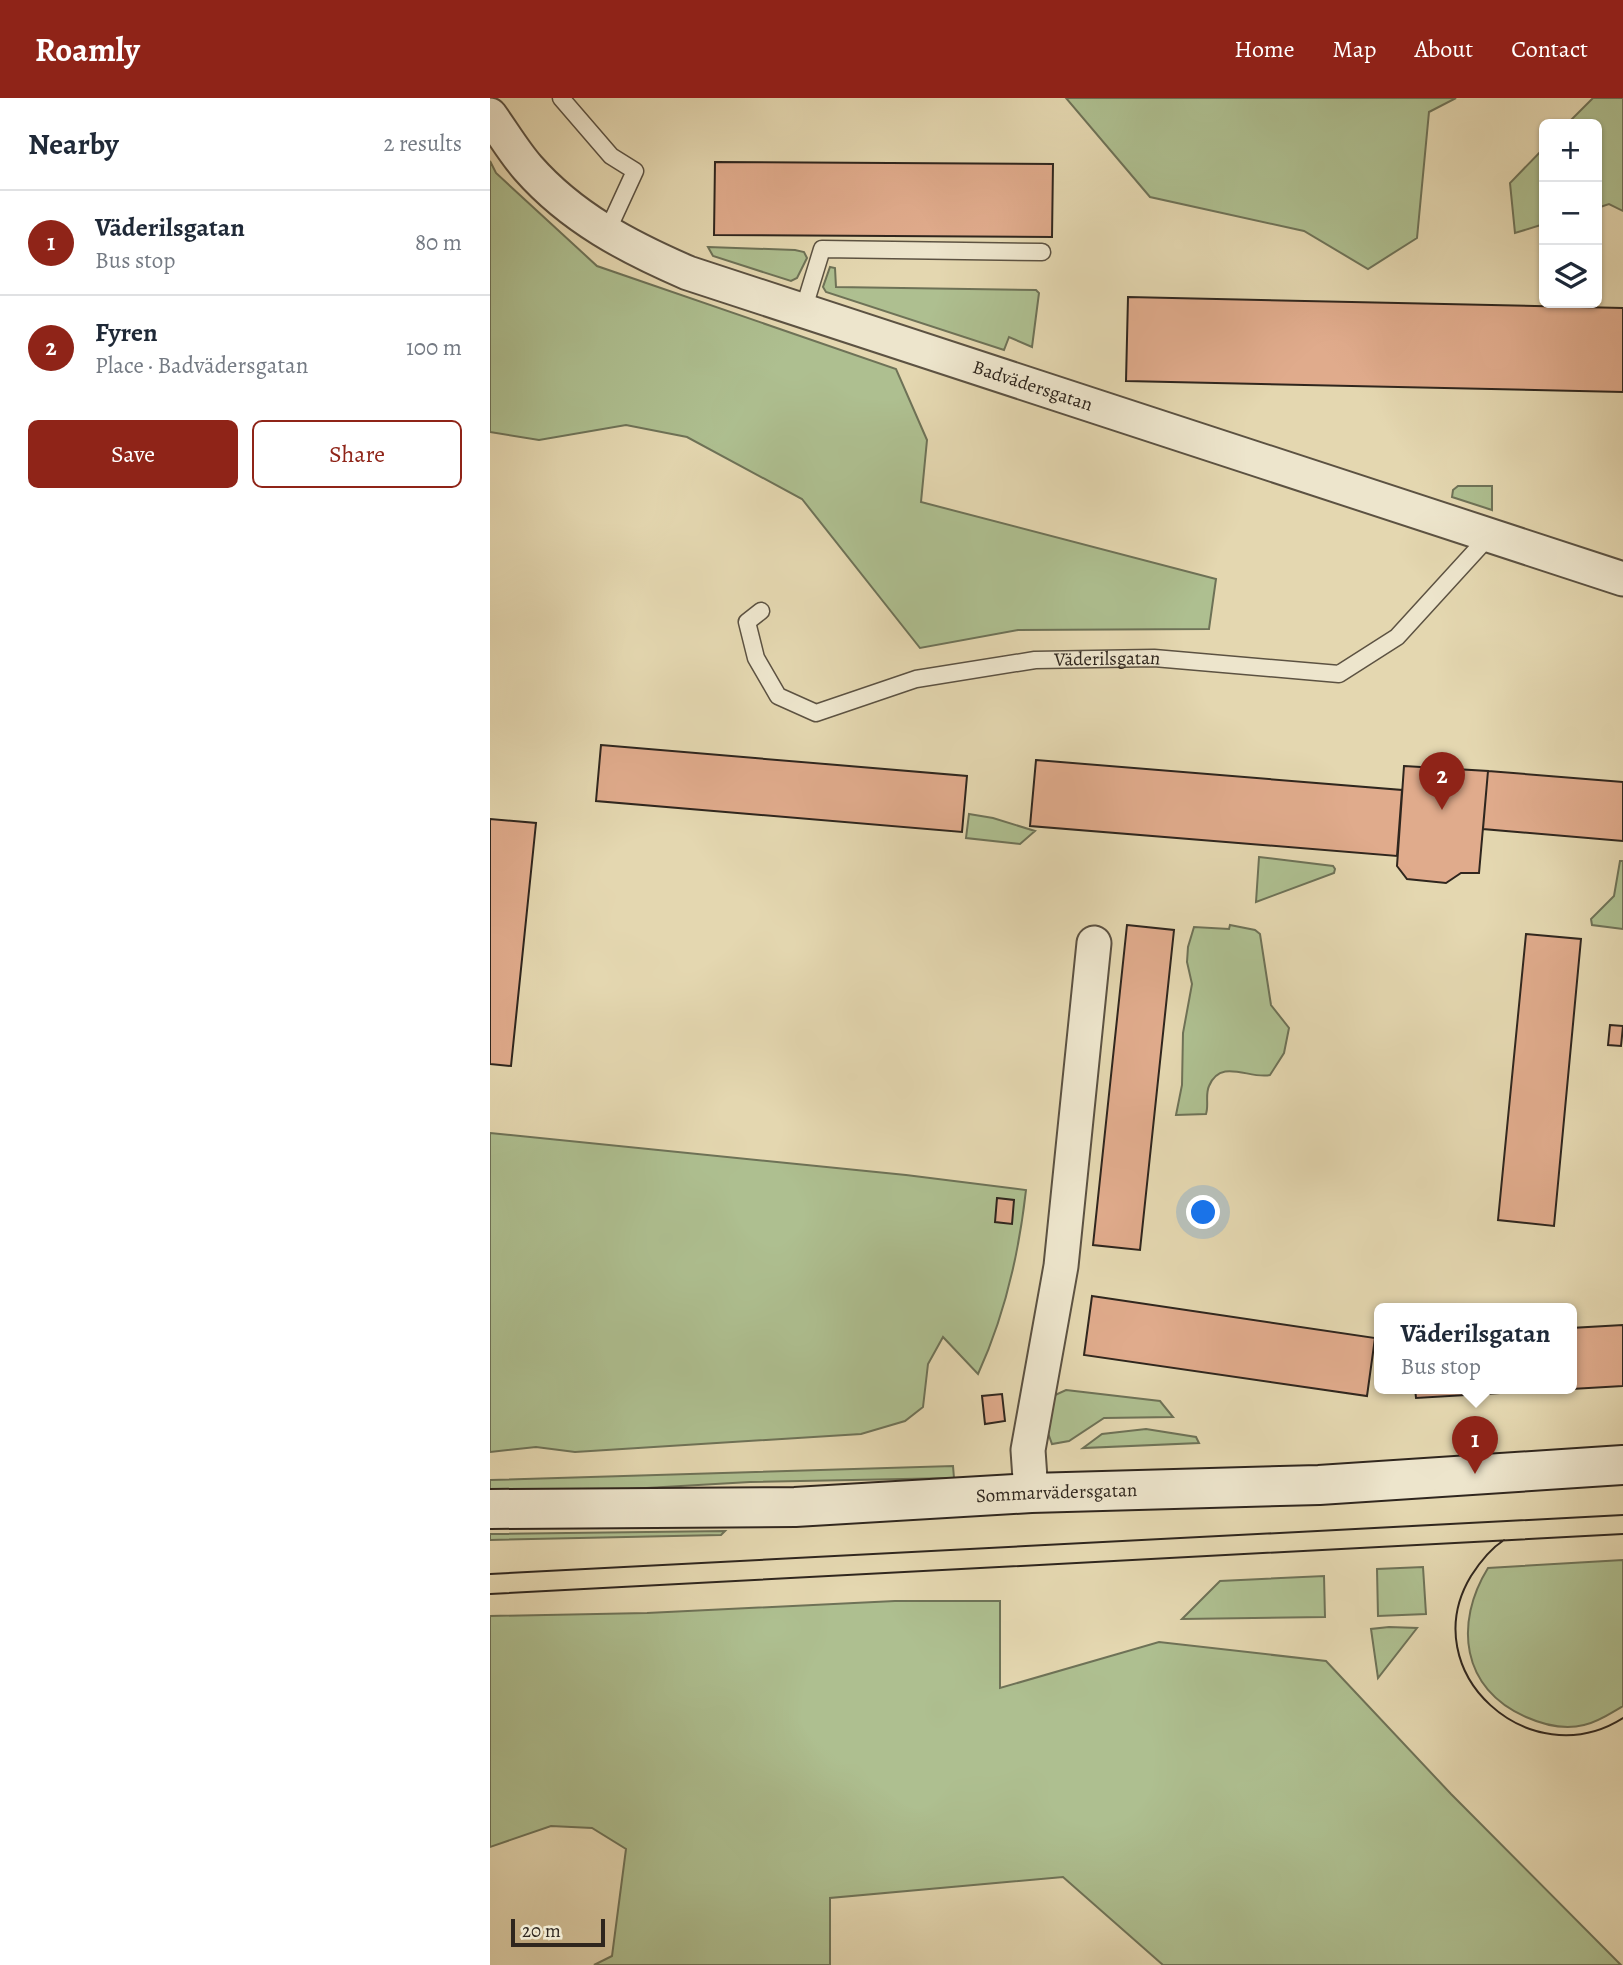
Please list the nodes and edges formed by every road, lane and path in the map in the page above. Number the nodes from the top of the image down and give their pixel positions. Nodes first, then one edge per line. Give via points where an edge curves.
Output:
1 (561, 98) edge
2 (490, 115) edge
3 (606, 234) junction
4 (1042, 253) dead end
5 (803, 311) junction
6 (1490, 534) junction
7 (1623, 579) edge
8 (761, 611) dead end
9 (1094, 943) dead end
10 (1623, 1465) edge
11 (1031, 1493) junction
12 (490, 1509) edge

1 - 3 lane via 611,156 635,171
2 - 3 street, Badvädersgatan via 528,167 566,205
3 - 5 street, Badvädersgatan via 688,274
4 - 5 lane via 822,248
5 - 6 street, Badvädersgatan
6 - 7 street, Badvädersgatan
6 - 8 lane, Väderilsgatan via 1397,637 1339,674 1154,658 1035,660 916,679 816,713 778,696 756,659 747,622
9 - 11 street via 1061,1266 1028,1450
10 - 11 street, Sommarvädersgatan via 1319,1485
11 - 12 street, Sommarvädersgatan via 795,1507

